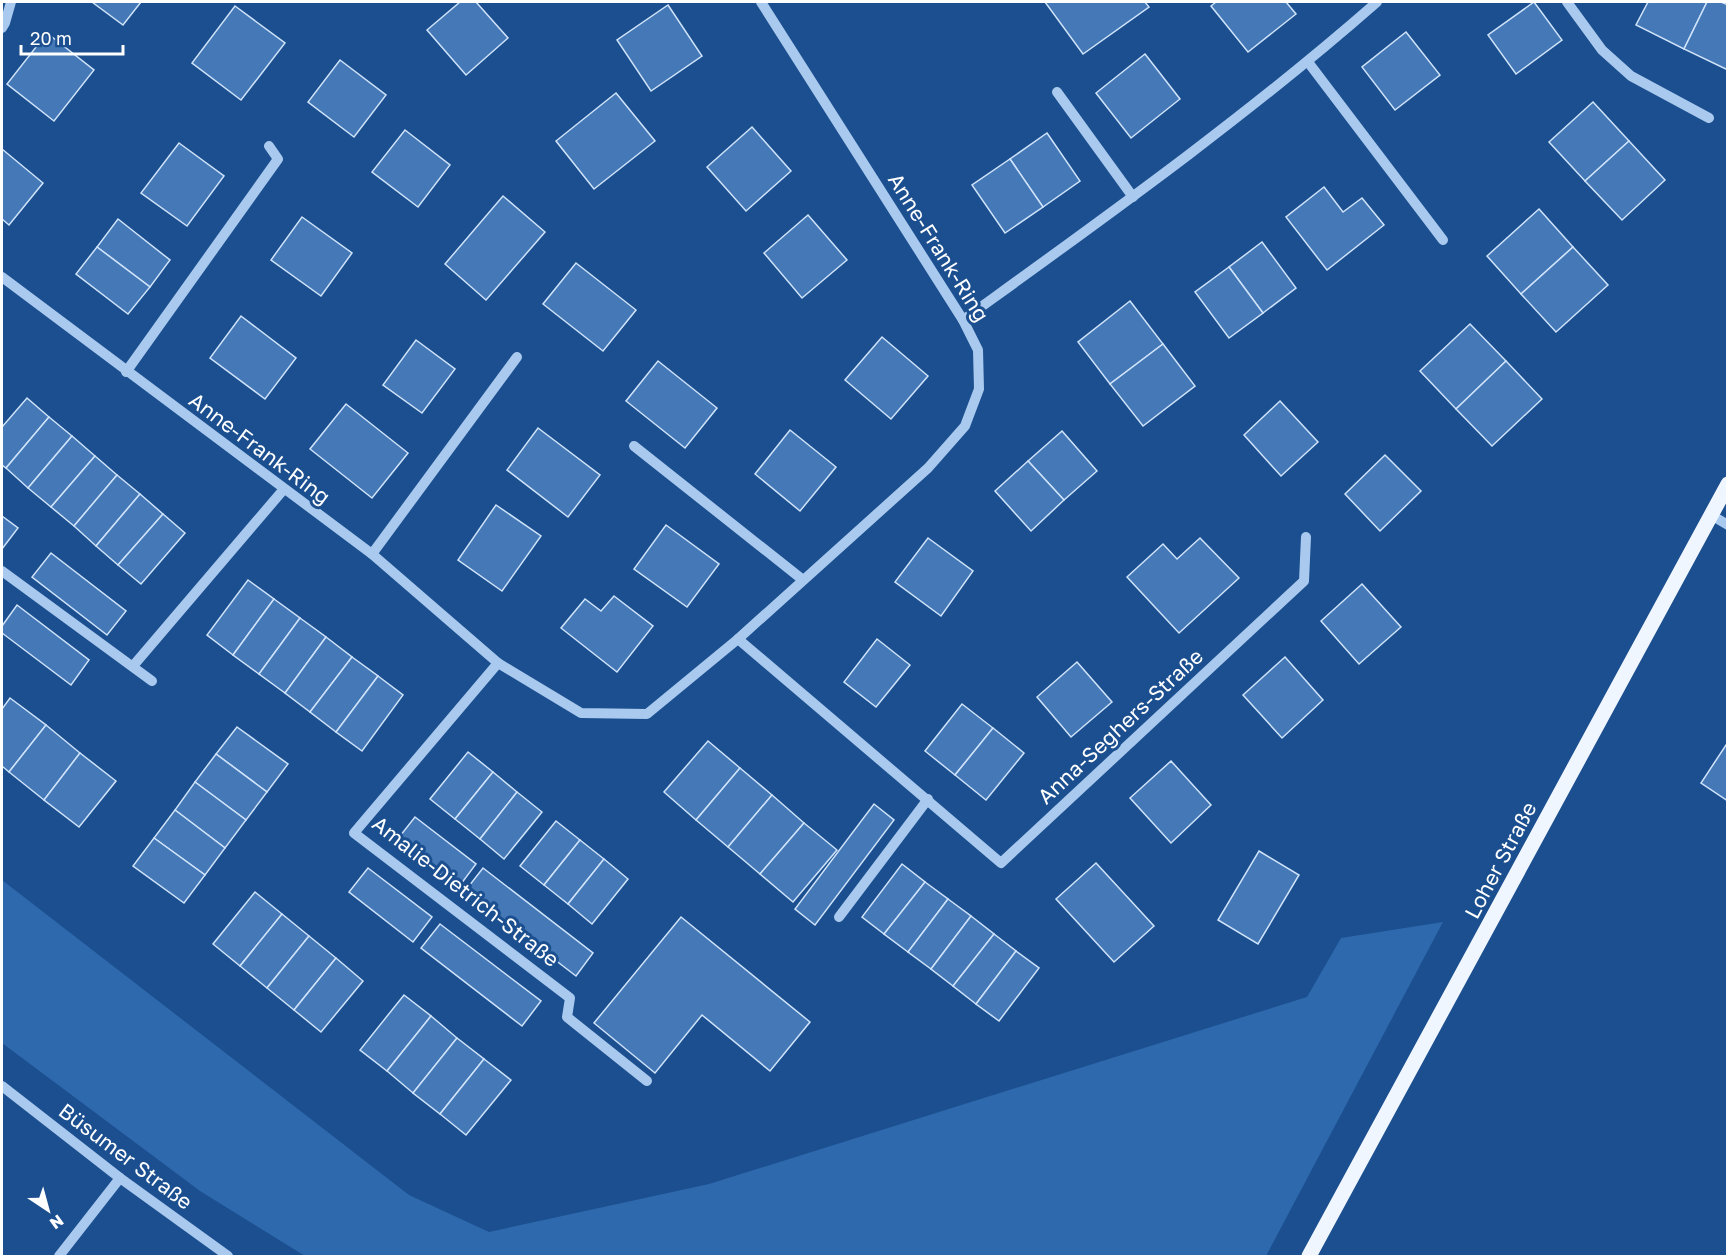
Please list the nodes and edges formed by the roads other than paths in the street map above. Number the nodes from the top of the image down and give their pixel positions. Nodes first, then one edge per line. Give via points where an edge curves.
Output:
1 (11, 2) edge
2 (761, 2) edge
3 (1377, 2) edge
4 (1567, 2) edge
5 (2, 28) edge
6 (1308, 62) junction
7 (1057, 92) dead end
8 (1709, 118) dead end
9 (269, 146) dead end
10 (1133, 197) junction
11 (1443, 240) dead end
12 (2, 277) edge
13 (963, 320) junction
14 (517, 357) dead end
15 (126, 372) junction
16 (634, 446) dead end
17 (1728, 484) edge
18 (284, 489) junction
19 (1711, 515) junction
20 (1728, 525) edge
21 (1306, 537) dead end
22 (372, 554) junction
23 (2, 571) edge
24 (803, 580) junction
25 (738, 639) junction
26 (498, 663) junction
27 (133, 666) junction
28 (152, 681) dead end
29 (928, 800) junction
30 (839, 917) dead end
31 (647, 1081) dead end
32 (2, 1086) edge
33 (120, 1178) junction
34 (64, 1255) edge
35 (228, 1257) edge
36 (1310, 1257) edge

1 - 5 street
2 - 13 street, Anne-Frank-Ring
3 - 6 street
4 - 8 street via 1602,50 1631,76
6 - 10 street
6 - 11 street
7 - 10 street
9 - 15 street via 278,159
10 - 13 street
12 - 15 street, Anne-Frank-Ring
13 - 24 street, Anne-Frank-Ring via 978,350 979,389 965,426 928,468
14 - 22 street
15 - 18 street, Anne-Frank-Ring
16 - 24 street
17 - 19 main road, Loher Straße
18 - 22 street, Anne-Frank-Ring
18 - 27 street
19 - 20 street
19 - 36 main road, Loher Straße
21 - 29 street, Anna-Seghers-Straße via 1304,581 1001,863
22 - 26 street, Anne-Frank-Ring
23 - 27 street
24 - 25 street, Anne-Frank-Ring
25 - 26 street, Anne-Frank-Ring via 647,714 581,713
25 - 29 street, Anna-Seghers-Straße
26 - 31 street, Amalie-Dietrich-Straße via 354,833 570,998 567,1017
27 - 28 street
29 - 30 street
32 - 33 street, Büsumer Straße
33 - 34 street
33 - 35 street, Büsumer Straße

